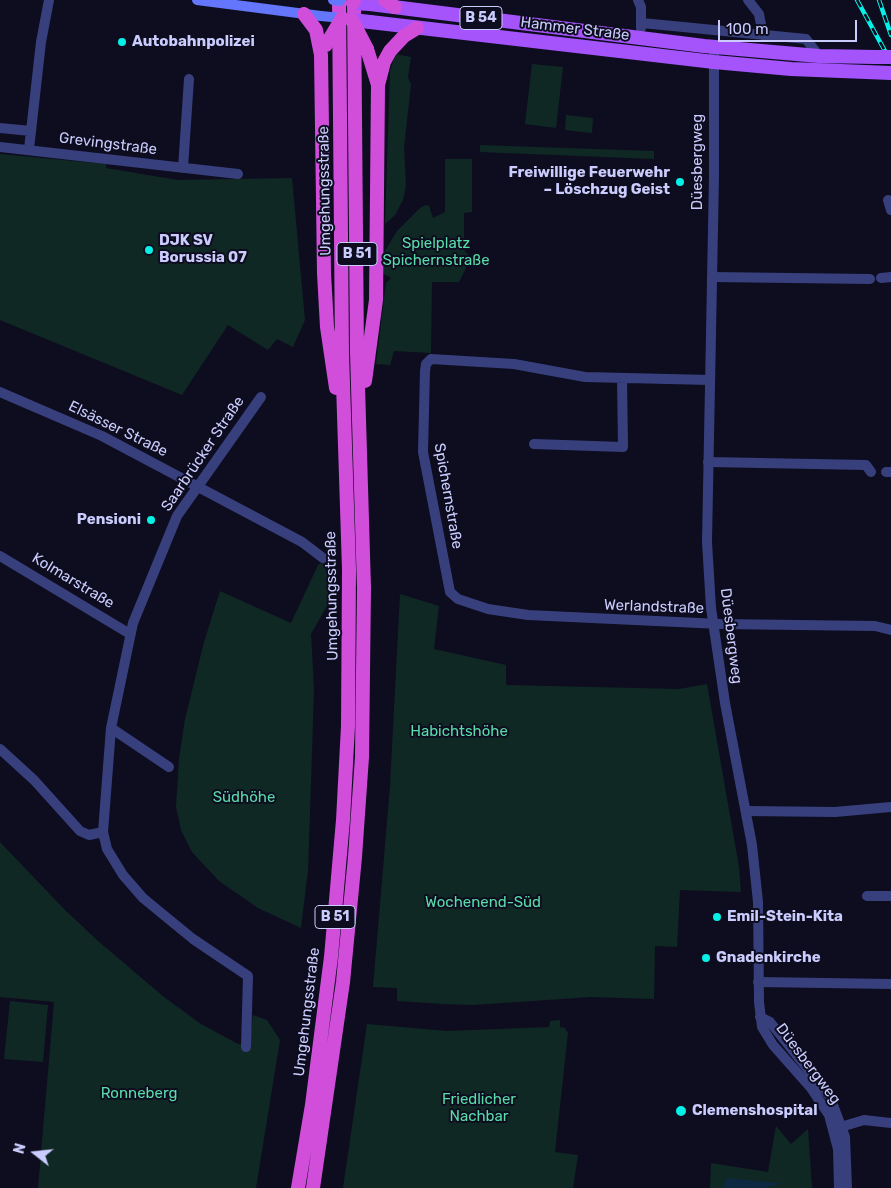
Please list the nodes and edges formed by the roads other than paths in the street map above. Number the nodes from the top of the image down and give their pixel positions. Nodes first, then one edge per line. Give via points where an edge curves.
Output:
1 (49, 0) edge
2 (197, 0) edge
3 (638, 0) edge
4 (748, 0) edge
5 (390, 4) edge
6 (345, 5) edge
7 (304, 14) junction
8 (642, 23) junction
9 (417, 28) junction
10 (763, 35) junction
11 (639, 46) junction
12 (714, 47) junction
13 (324, 50) junction
14 (819, 56) junction
15 (891, 58) edge
16 (714, 62) junction
17 (887, 73) edge
18 (189, 79) dead end
19 (378, 85) junction
20 (0, 128) edge
21 (31, 132) junction
22 (0, 146) edge
23 (30, 149) junction
24 (183, 168) junction
25 (238, 174) dead end
26 (712, 277) junction
27 (870, 279) dead end
28 (622, 378) junction
29 (710, 380) junction
30 (0, 392) edge
31 (261, 397) dead end
32 (359, 427) junction
33 (344, 428) junction
34 (534, 444) dead end
35 (708, 462) junction
36 (871, 472) dead end
37 (198, 486) junction
38 (0, 556) edge
39 (323, 558) dead end
40 (450, 592) joint
41 (713, 624) junction
42 (891, 630) edge
43 (130, 634) junction
44 (111, 728) junction
45 (0, 750) edge
46 (169, 766) dead end
47 (891, 807) edge
48 (746, 811) junction
49 (102, 832) junction
50 (867, 896) dead end
51 (891, 896) edge
52 (758, 982) junction
53 (891, 984) edge
54 (246, 1047) dead end
55 (891, 1123) edge
56 (838, 1128) junction
57 (298, 1188) edge
58 (313, 1188) edge
59 (839, 1188) edge
60 (847, 1188) edge

1 - 21 street
2 - 7 main road, Hammer Straße
3 - 8 street
4 - 10 street via 759,14
5 - 6 main road, Hammer Straße / B 54, bridge
5 - 11 main road, Hammer Straße / B 54
6 - 7 main road, Hammer Straße, bridge via 320,16
6 - 9 main road, Hammer Straße / B 54, bridge via 370,22
6 - 13 highway, bridge
6 - 19 highway, bridge via 367,49
6 - 32 highway, Umgehungsstraße / B 51
6 - 33 highway, Umgehungsstraße / B 51
7 - 13 highway via 316,30
8 - 10 street, Hammer Straße
8 - 11 street
9 - 11 main road, Hammer Straße / B 54
9 - 19 highway via 390,51
10 - 14 street, Hammer Straße via 806,39
11 - 12 main road, Hammer Straße / B 54
11 - 16 main road, Hammer Straße / B 54
12 - 14 main road, Hammer Straße / B 54
12 - 16 street, Düesbergweg
13 - 33 highway via 326,309
14 - 15 main road, Hammer Straße / B 54, bridge
16 - 17 main road, Hammer Straße / B 54
16 - 26 street, Düesbergweg
18 - 24 street
19 - 32 highway via 376,300
20 - 21 street
21 - 23 street
22 - 23 street, Grevingstraße
23 - 24 street, Grevingstraße
24 - 25 street, Grevingstraße
26 - 27 street
26 - 29 street, Düesbergweg
28 - 29 street, Spichernstraße
28 - 34 street via 623,447
28 - 40 street, Spichernstraße via 585,377 514,364 430,359 426,364 423,452
29 - 35 street, Düesbergweg
30 - 37 street, Elsässer Straße via 102,436
31 - 37 street, Saarbrücker Straße
32 - 58 highway, Umgehungsstraße / B 51 via 364,649 359,800 343,982
33 - 57 highway, Umgehungsstraße / B 51 via 349,644 343,820 327,992
35 - 36 street via 866,465
35 - 41 street, Düesbergweg via 707,542
37 - 39 street, Elsässer Straße via 302,542
37 - 43 street, Saarbrücker Straße via 177,516 150,577
38 - 43 street, Kolmarstraße
40 - 41 street, Werlandstraße via 458,599 488,609 528,615
41 - 42 street, Werlandstraße via 875,626
41 - 48 street, Düesbergweg
43 - 44 street, Saarbrücker Straße
44 - 46 street
44 - 49 street, Saarbrücker Straße
45 - 49 street via 34,780 80,831 89,835
47 - 48 street via 835,812
48 - 52 street, Düesbergweg via 758,902
49 - 54 street, Saarbrücker Straße via 107,849 123,876 143,898 193,939 248,976
50 - 51 street
52 - 53 street
52 - 56 street, Düesbergweg via 760,1017 770,1022 830,1097
55 - 56 street via 864,1120
56 - 59 street, Düesbergweg
56 - 60 street, Düesbergweg via 846,1146

